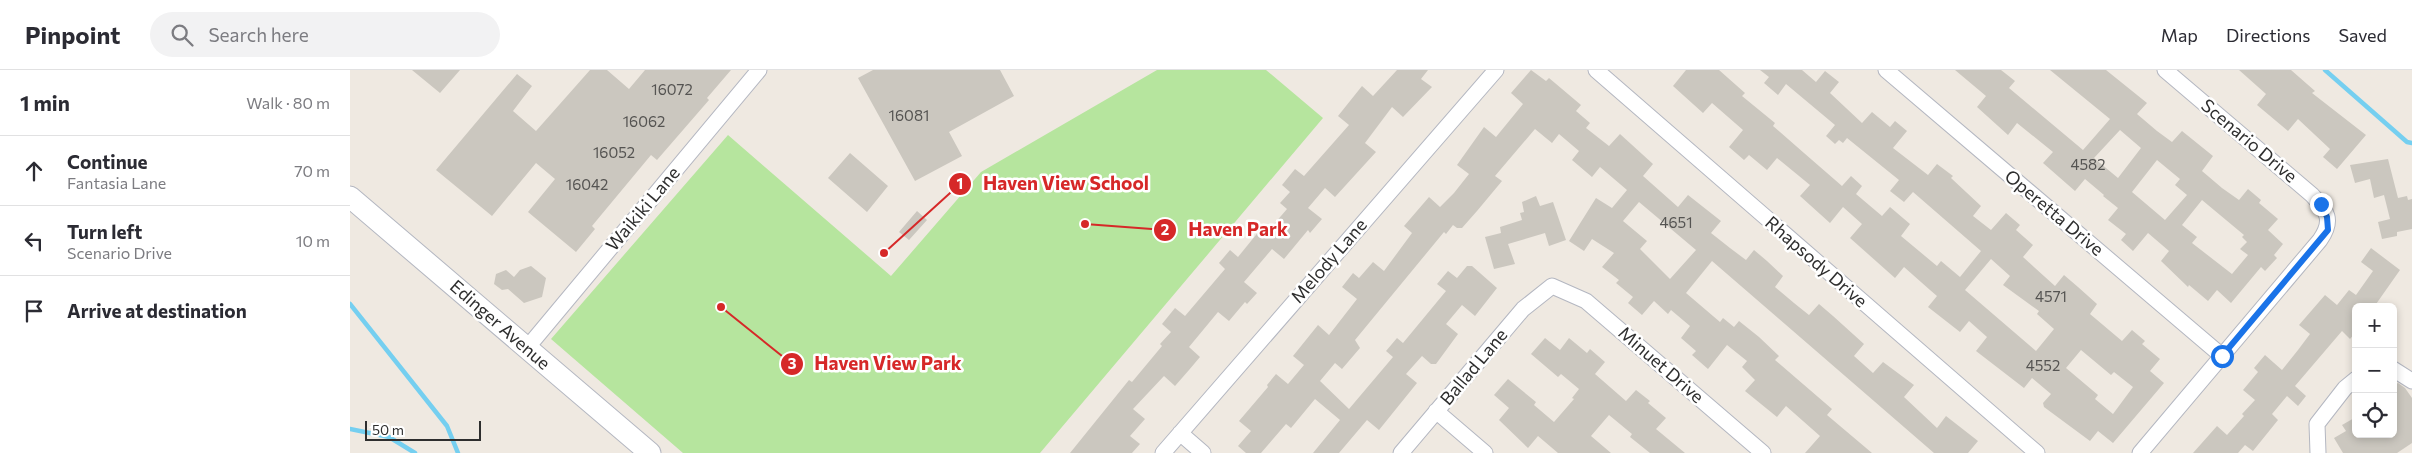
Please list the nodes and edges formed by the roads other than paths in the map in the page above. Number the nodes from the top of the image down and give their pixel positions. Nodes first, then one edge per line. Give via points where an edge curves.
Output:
1 (758, 70) edge
2 (1496, 70) edge
3 (1596, 70) edge
4 (1886, 70) edge
5 (2165, 70) edge
6 (350, 196) edge
7 (1552, 286) joint
8 (527, 348) junction
9 (2222, 356) junction
10 (2352, 383) edge
11 (1436, 411) junction
12 (1180, 433) junction
13 (650, 453) edge
14 (1163, 453) edge
15 (1203, 453) edge
16 (1401, 453) edge
17 (1485, 453) edge
18 (1763, 453) edge
19 (2036, 453) edge
20 (2140, 453) edge
21 (2318, 453) edge

1 - 8 street, Waikiki Lane
2 - 12 street, Melody Lane
3 - 19 street, Rhapsody Drive
4 - 9 street, Operetta Drive
5 - 9 street, Scenario Drive via 2312,195 2327,217 2328,230
6 - 8 main road, Edinger Avenue
7 - 11 street, Ballad Lane via 1523,310
7 - 18 street, Minuet Drive via 1586,301
8 - 13 main road, Edinger Avenue
9 - 20 street
10 - 21 street via 2317,424
11 - 16 street, Ballad Lane
11 - 17 street
12 - 14 street, Melody Lane
12 - 15 street

